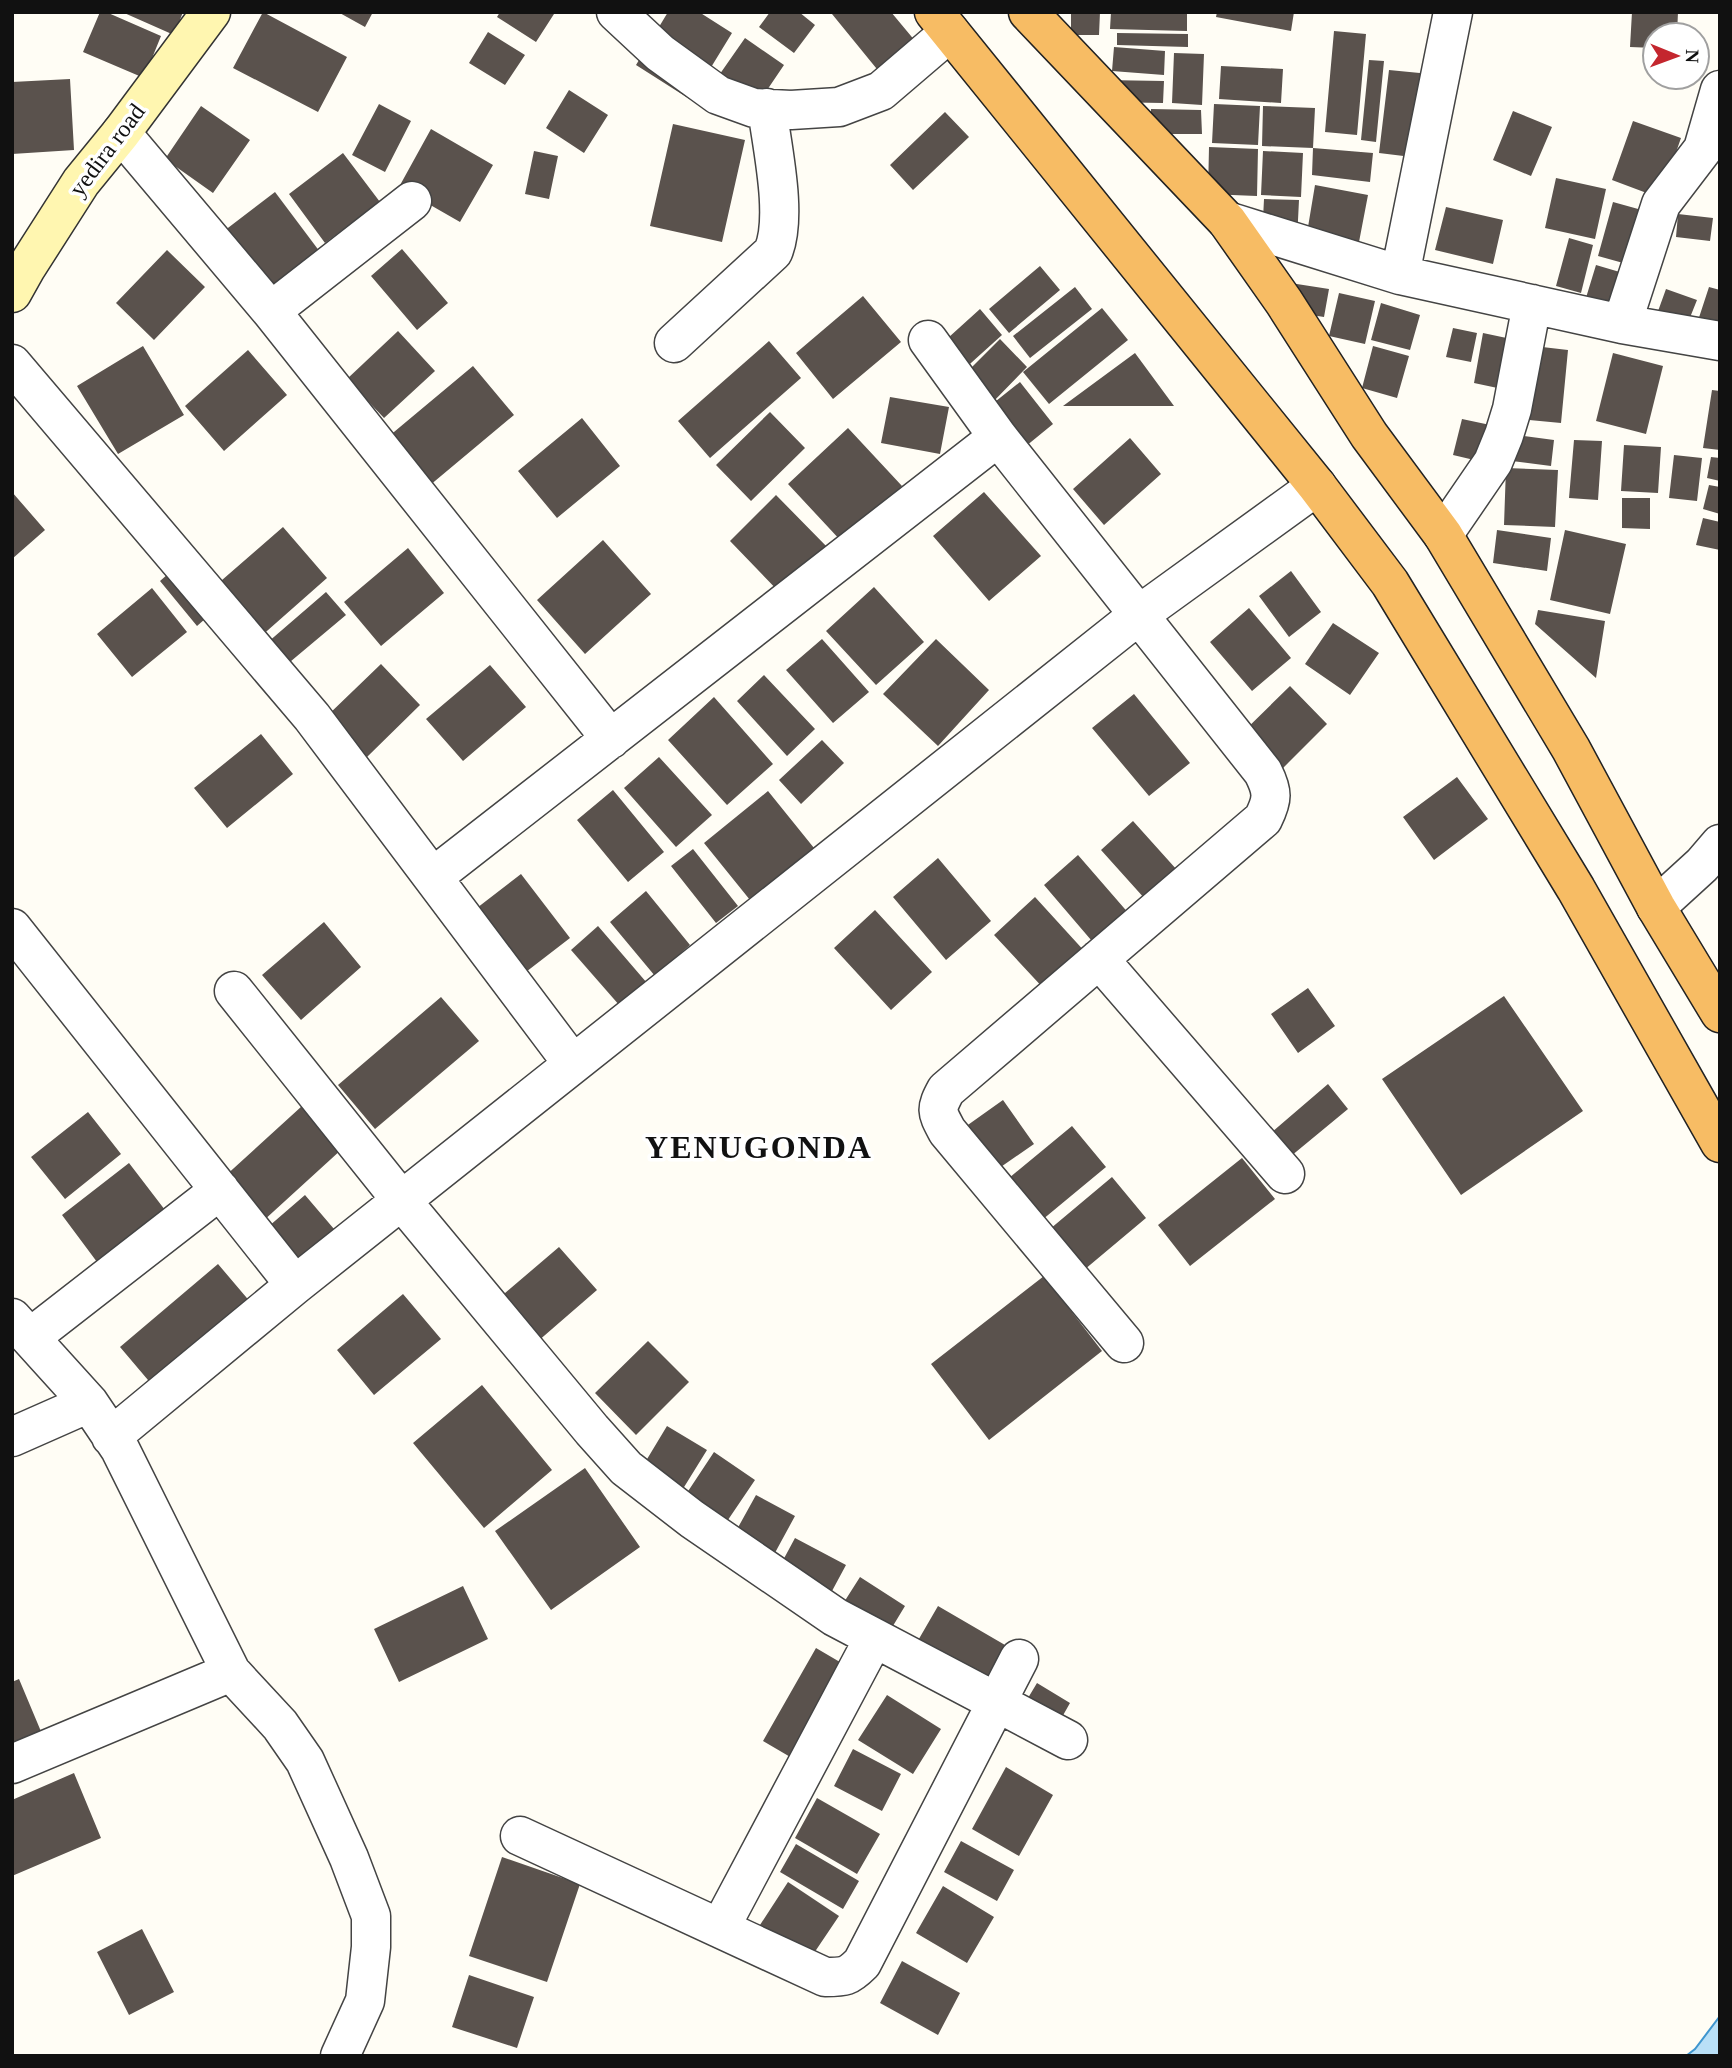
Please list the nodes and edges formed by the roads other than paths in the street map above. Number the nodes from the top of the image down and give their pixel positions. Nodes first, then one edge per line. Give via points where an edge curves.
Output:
1 (211, 12) edge
2 (616, 12) edge
3 (1028, 12) edge
4 (1453, 12) edge
5 (942, 22) edge
6 (1720, 90) edge
7 (767, 108) junction
8 (121, 133) junction
9 (412, 201) dead end
10 (1227, 221) junction
11 (1400, 275) junction
12 (12, 293) edge
13 (1532, 304) junction
14 (271, 311) junction
15 (1622, 324) junction
16 (928, 340) dead end
17 (1720, 341) edge
18 (674, 343) dead end
19 (12, 364) edge
20 (998, 437) junction
21 (1317, 486) junction
22 (1443, 535) junction
23 (1140, 614) junction
24 (611, 738) junction
25 (1720, 844) edge
26 (433, 877) junction
27 (1656, 907) junction
28 (12, 928) edge
29 (1099, 959) junction
30 (234, 991) dead end
31 (1720, 1013) edge
32 (573, 1064) junction
33 (1720, 1143) edge
34 (1285, 1174) dead end
35 (220, 1191) junction
36 (402, 1201) junction
37 (295, 1285) junction
38 (22, 1328) edge
39 (1124, 1343) dead end
40 (89, 1403) junction
41 (12, 1437) edge
42 (111, 1437) junction
43 (874, 1638) junction
44 (1019, 1659) dead end
45 (231, 1672) junction
46 (998, 1703) junction
47 (1068, 1740) dead end
48 (12, 1764) edge
49 (520, 1836) dead end
50 (720, 1928) junction
51 (341, 2056) edge

1 - 8 main road, yedira road
2 - 7 street via 660,53 718,95
3 - 10 highway
4 - 11 street
5 - 7 street via 881,91 839,107
5 - 21 highway
6 - 15 street via 1703,149 1661,204
7 - 18 street via 779,205 777,243 773,252
8 - 12 main road, yedira road via 81,182
8 - 14 street
9 - 14 street
10 - 11 street
10 - 22 highway via 1369,435
11 - 13 street
13 - 15 street
13 - 22 street via 1512,409 1500,444 1493,462
14 - 24 street
15 - 17 street
16 - 20 street
19 - 26 street via 312,718
20 - 23 street
20 - 24 street
21 - 23 street
21 - 33 highway via 1390,583 1576,889
22 - 27 highway via 1571,749
23 - 29 street via 1263,772 1271,788 1270,803 1263,819
23 - 32 street
24 - 26 street
25 - 27 street
26 - 32 street
27 - 31 highway
28 - 35 street
29 - 34 street
29 - 39 street via 946,1090 937,1113 947,1131
30 - 36 street
32 - 36 street
35 - 37 street
35 - 38 street
36 - 37 street
36 - 43 street via 626,1468 755,1563
37 - 42 street
38 - 40 street
40 - 41 street
40 - 42 street
42 - 45 street
43 - 46 street
43 - 50 street
44 - 46 street
45 - 48 street
45 - 51 street via 280,1725 305,1761 371,1916 365,2001
46 - 47 street
46 - 50 street via 862,1963 851,1974 825,1977
49 - 50 street

